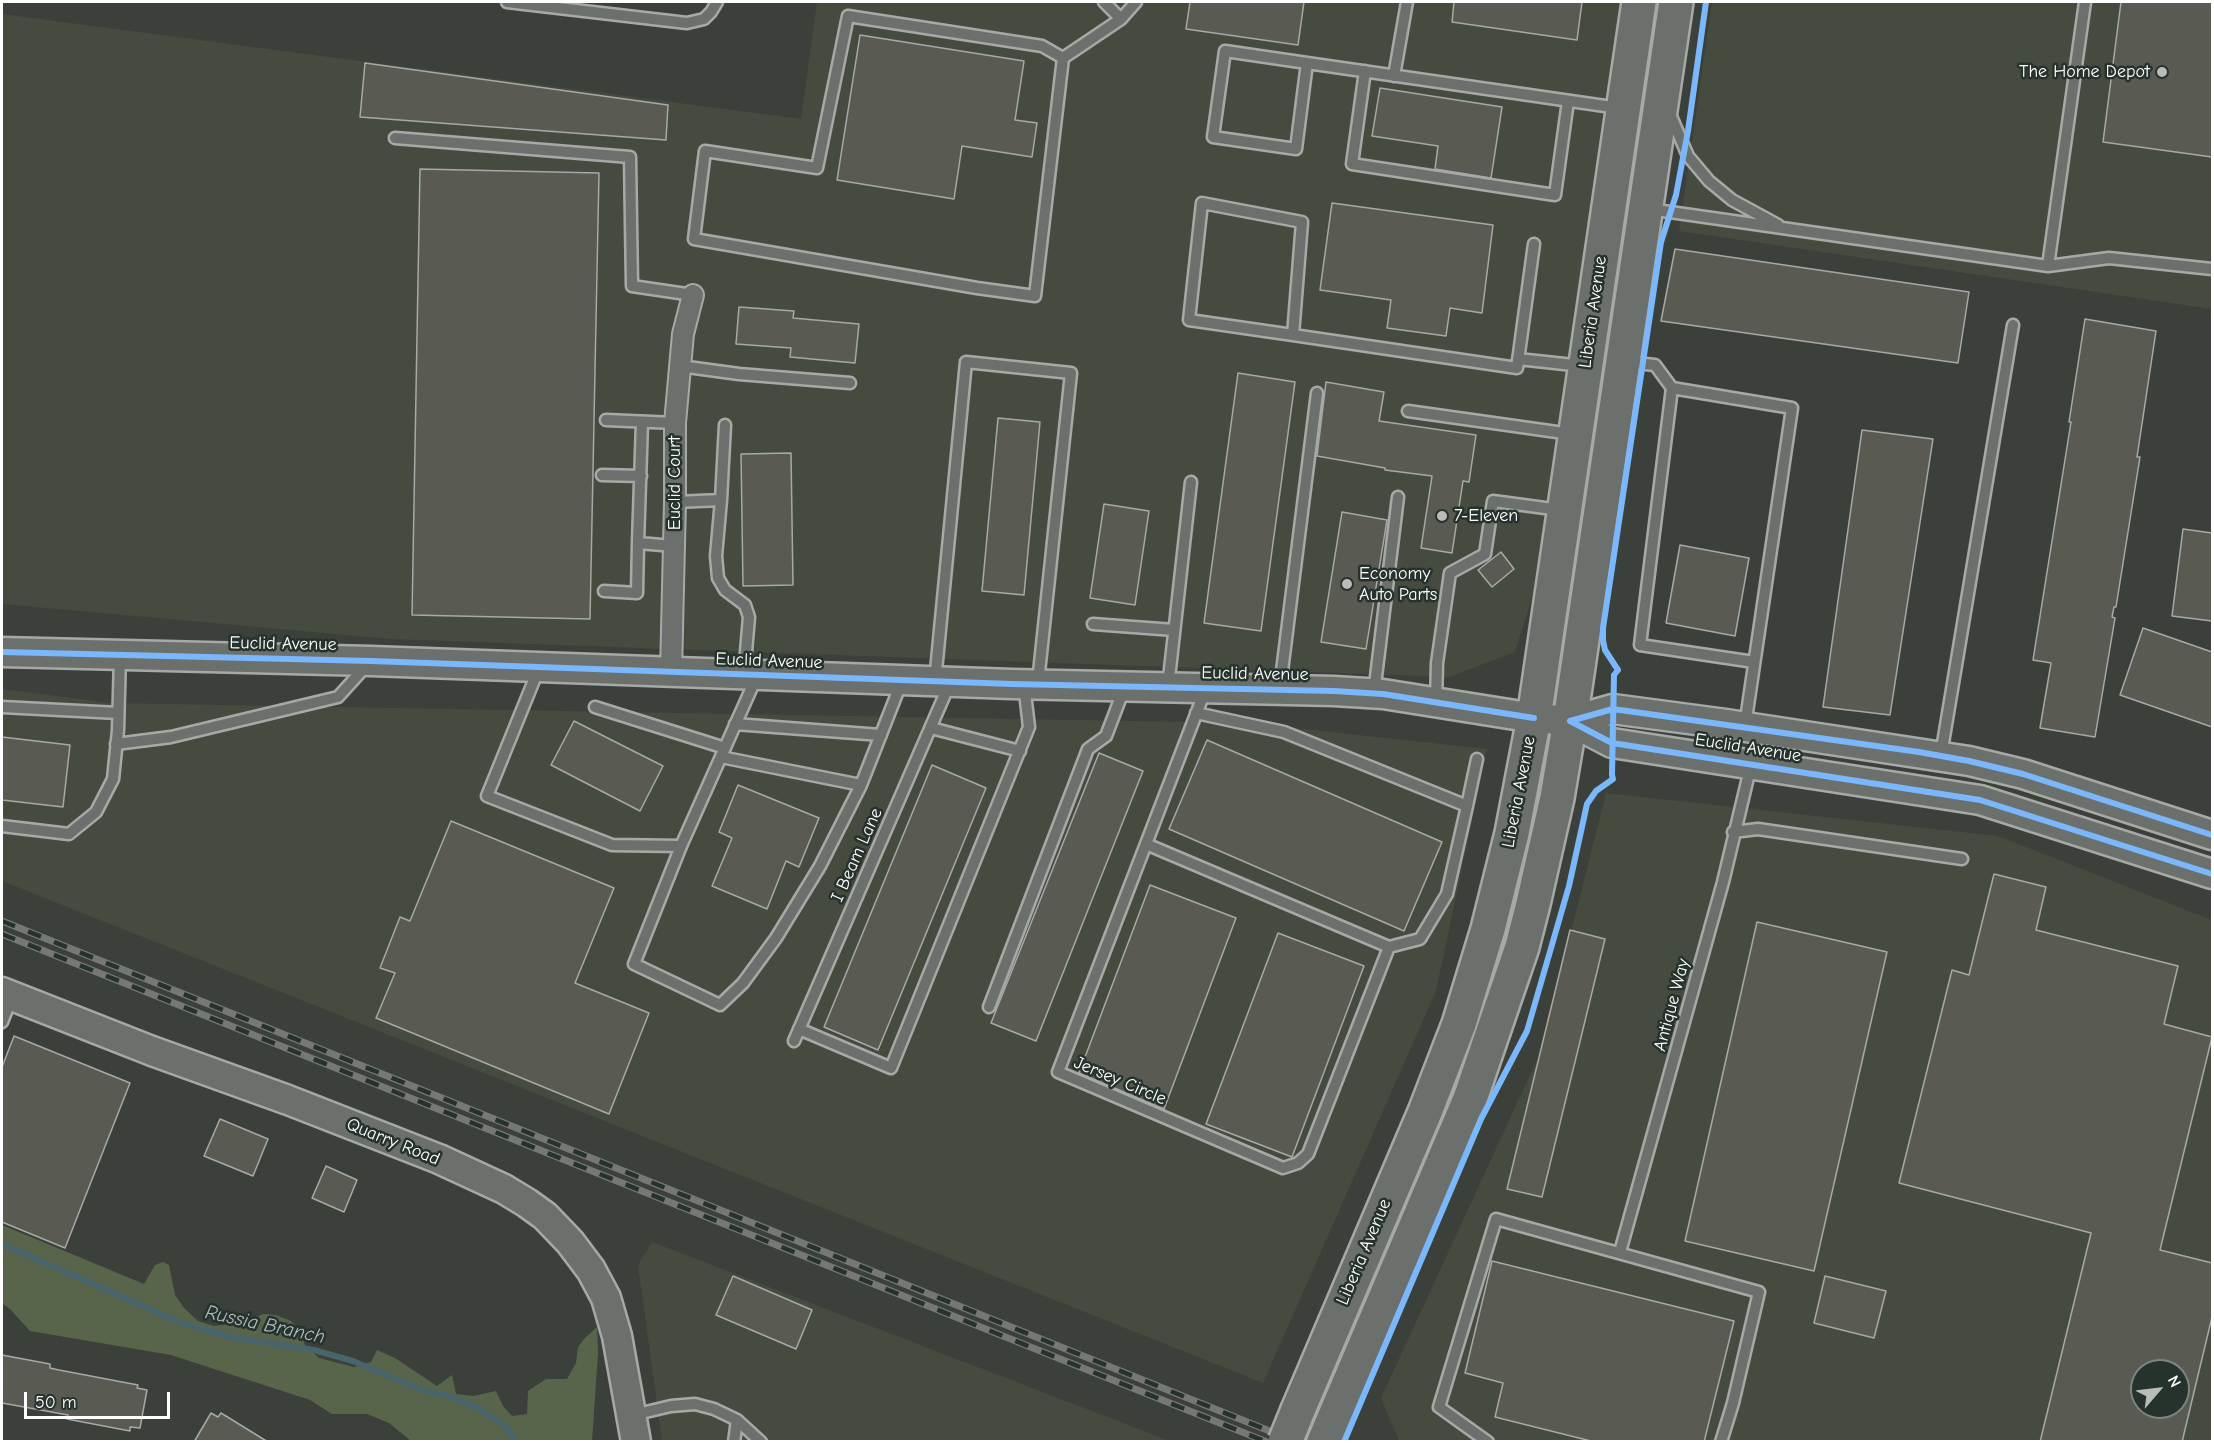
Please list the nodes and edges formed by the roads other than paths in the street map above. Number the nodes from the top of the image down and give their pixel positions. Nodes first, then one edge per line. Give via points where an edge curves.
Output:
1 (507, 2) edge
2 (717, 2) edge
3 (1104, 2) edge
4 (1136, 2) edge
5 (1407, 2) edge
6 (1639, 2) edge
7 (1676, 2) edge
8 (2085, 2) edge
9 (1121, 19) junction
10 (1063, 58) junction
11 (1307, 63) junction
12 (1365, 71) junction
13 (1394, 76) junction
14 (1663, 93) junction
15 (1568, 101) junction
16 (1623, 109) junction
17 (395, 138) dead end
18 (1646, 208) junction
19 (1786, 230) junction
20 (1534, 244) dead end
21 (2048, 266) junction
22 (2212, 269) edge
23 (693, 295) joint
24 (2013, 325) dead end
25 (1293, 335) junction
26 (1518, 359) junction
27 (1623, 362) junction
28 (680, 366) junction
29 (1585, 367) junction
30 (850, 383) dead end
31 (1672, 388) junction
32 (1317, 393) dead end
33 (1408, 411) dead end
34 (606, 420) dead end
35 (642, 422) junction
36 (675, 423) junction
37 (725, 425) dead end
38 (1575, 434) junction
39 (602, 475) dead end
40 (641, 476) junction
41 (1191, 482) dead end
42 (1398, 497) dead end
43 (721, 501) junction
44 (675, 502) junction
45 (1564, 511) junction
46 (638, 543) junction
47 (674, 546) junction
48 (604, 591) dead end
49 (1093, 624) dead end
50 (1174, 630) junction
51 (2, 652) edge
52 (120, 656) junction
53 (371, 661) junction
54 (1754, 662) junction
55 (539, 668) junction
56 (671, 673) junction
57 (751, 676) junction
58 (902, 680) junction
59 (943, 682) junction
60 (1031, 684) junction
61 (1125, 686) junction
62 (1168, 687) junction
63 (1280, 690) junction
64 (1374, 693) junction
65 (1201, 701) junction
66 (1436, 702) junction
67 (2, 707) edge
68 (595, 707) dead end
69 (118, 713) junction
70 (1534, 718) junction
71 (1570, 721) junction
72 (735, 724) junction
73 (1745, 726) junction
74 (931, 728) junction
75 (881, 735) junction
76 (116, 744) junction
77 (1020, 751) junction
78 (723, 752) junction
79 (1941, 756) junction
80 (1477, 759) dead end
81 (1751, 765) junction
82 (861, 785) junction
83 (1467, 806) junction
84 (2, 826) edge
85 (1733, 832) junction
86 (2212, 835) edge
87 (1146, 844) junction
88 (681, 846) junction
89 (1962, 859) dead end
90 (2212, 874) edge
91 (1389, 947) junction
92 (5, 1004) edge
93 (989, 1007) dead end
94 (799, 1029) junction
95 (794, 1041) dead end
96 (1620, 1252) junction
97 (737, 1420) junction
98 (633, 1429) edge
99 (1328, 1433) edge
100 (734, 1442) edge
101 (760, 1442) edge
102 (1285, 1442) edge
103 (1488, 1442) edge
104 (1721, 1442) edge

1 - 2 lane via 687,23 704,19
3 - 9 lane
4 - 9 lane
5 - 13 lane
6 - 16 highway, Liberia Avenue
7 - 14 highway, Liberia Avenue
8 - 21 lane
9 - 10 lane
10 - 10 lane via 1035,296 694,239 705,151 817,168 848,16 1042,46
11 - 11 lane via 1225,51 1214,137 1296,149
11 - 12 lane
12 - 13 lane
12 - 15 lane via 1352,164 1555,195
13 - 15 lane
14 - 18 highway, Liberia Avenue
14 - 19 lane via 1679,139 1698,169 1732,200
15 - 16 lane
16 - 29 highway, Liberia Avenue
17 - 23 lane via 630,157 632,286
18 - 19 lane
18 - 27 highway, Liberia Avenue
19 - 21 lane
20 - 26 lane
21 - 22 lane via 2109,258
23 - 28 street, Euclid Court
24 - 79 lane
25 - 25 lane via 1302,222 1202,203 1189,320
25 - 26 lane via 1517,368
26 - 29 lane
27 - 31 lane via 1655,365
27 - 71 highway, Liberia Avenue
28 - 30 lane
28 - 36 street, Euclid Court
29 - 38 highway, Liberia Avenue
31 - 54 lane via 1640,645
31 - 54 lane via 1792,408
32 - 63 lane
33 - 38 lane
34 - 35 lane
35 - 36 lane
35 - 40 lane
36 - 44 street, Euclid Court
37 - 43 lane
38 - 45 highway, Liberia Avenue
39 - 40 lane
40 - 46 lane
41 - 50 lane
42 - 64 lane
43 - 44 lane
43 - 57 lane via 718,578 725,590 745,605
44 - 47 street, Euclid Court
45 - 66 lane via 1494,501 1485,554 1450,573 1437,663
45 - 70 highway, Liberia Avenue
46 - 47 lane
46 - 48 lane via 637,593
47 - 56 street, Euclid Court
49 - 50 lane
50 - 62 lane
51 - 52 street, Euclid Avenue
52 - 53 street, Euclid Avenue
52 - 69 lane
53 - 55 street, Euclid Avenue
53 - 76 lane via 338,698 171,737
54 - 73 lane
55 - 56 street, Euclid Avenue
55 - 88 lane via 487,796 612,845
56 - 57 street, Euclid Avenue
57 - 58 street, Euclid Avenue
57 - 72 lane
58 - 59 street, Euclid Avenue
58 - 75 lane
59 - 60 street, Euclid Avenue
59 - 60 lane, I Beam Lane via 966,362 1071,374
59 - 74 lane, I Beam Lane
60 - 61 street, Euclid Avenue
60 - 77 lane via 1029,727
61 - 62 street, Euclid Avenue
61 - 93 lane via 1106,736 1088,749
62 - 65 street, Euclid Avenue
63 - 64 street, Euclid Avenue
63 - 65 street, Euclid Avenue
64 - 66 street, Euclid Avenue
65 - 83 lane
65 - 87 lane, Jersey Circle
66 - 70 street, Euclid Avenue
67 - 69 lane
68 - 78 lane
69 - 76 lane
70 - 71 street, Euclid Avenue
70 - 102 highway, Liberia Avenue, bridge via 1512,833 1459,1024
71 - 73 street, Euclid Avenue via 1613,709
71 - 81 street, Euclid Avenue via 1612,743
71 - 99 highway, Liberia Avenue via 1557,798 1522,947 1470,1099
72 - 75 lane
72 - 78 lane
73 - 79 street, Euclid Avenue
74 - 77 lane
74 - 94 lane, I Beam Lane
75 - 82 lane
76 - 84 lane via 112,779 96,812 69,834
77 - 94 lane via 891,1068
78 - 82 lane
78 - 88 lane
79 - 86 street, Euclid Avenue via 2023,774
80 - 83 lane
81 - 85 lane, Antique Way
81 - 90 street, Euclid Avenue via 1980,800
82 - 88 lane via 820,866 776,938 743,983 720,1005 634,964
83 - 91 lane via 1447,894 1420,939
85 - 89 lane via 1758,829
85 - 96 lane, Antique Way via 1723,882
87 - 91 lane
87 - 91 lane, Jersey Circle via 1058,1072 1283,1168 1308,1154
92 - 98 street, Quarry Road via 288,1100 439,1159 527,1203 570,1242 606,1298 617,1336
94 - 95 lane, I Beam Lane
96 - 103 lane via 1496,1219 1439,1407
96 - 104 lane via 1759,1292
97 - 98 lane via 695,1404 671,1406
97 - 100 lane
97 - 101 lane

